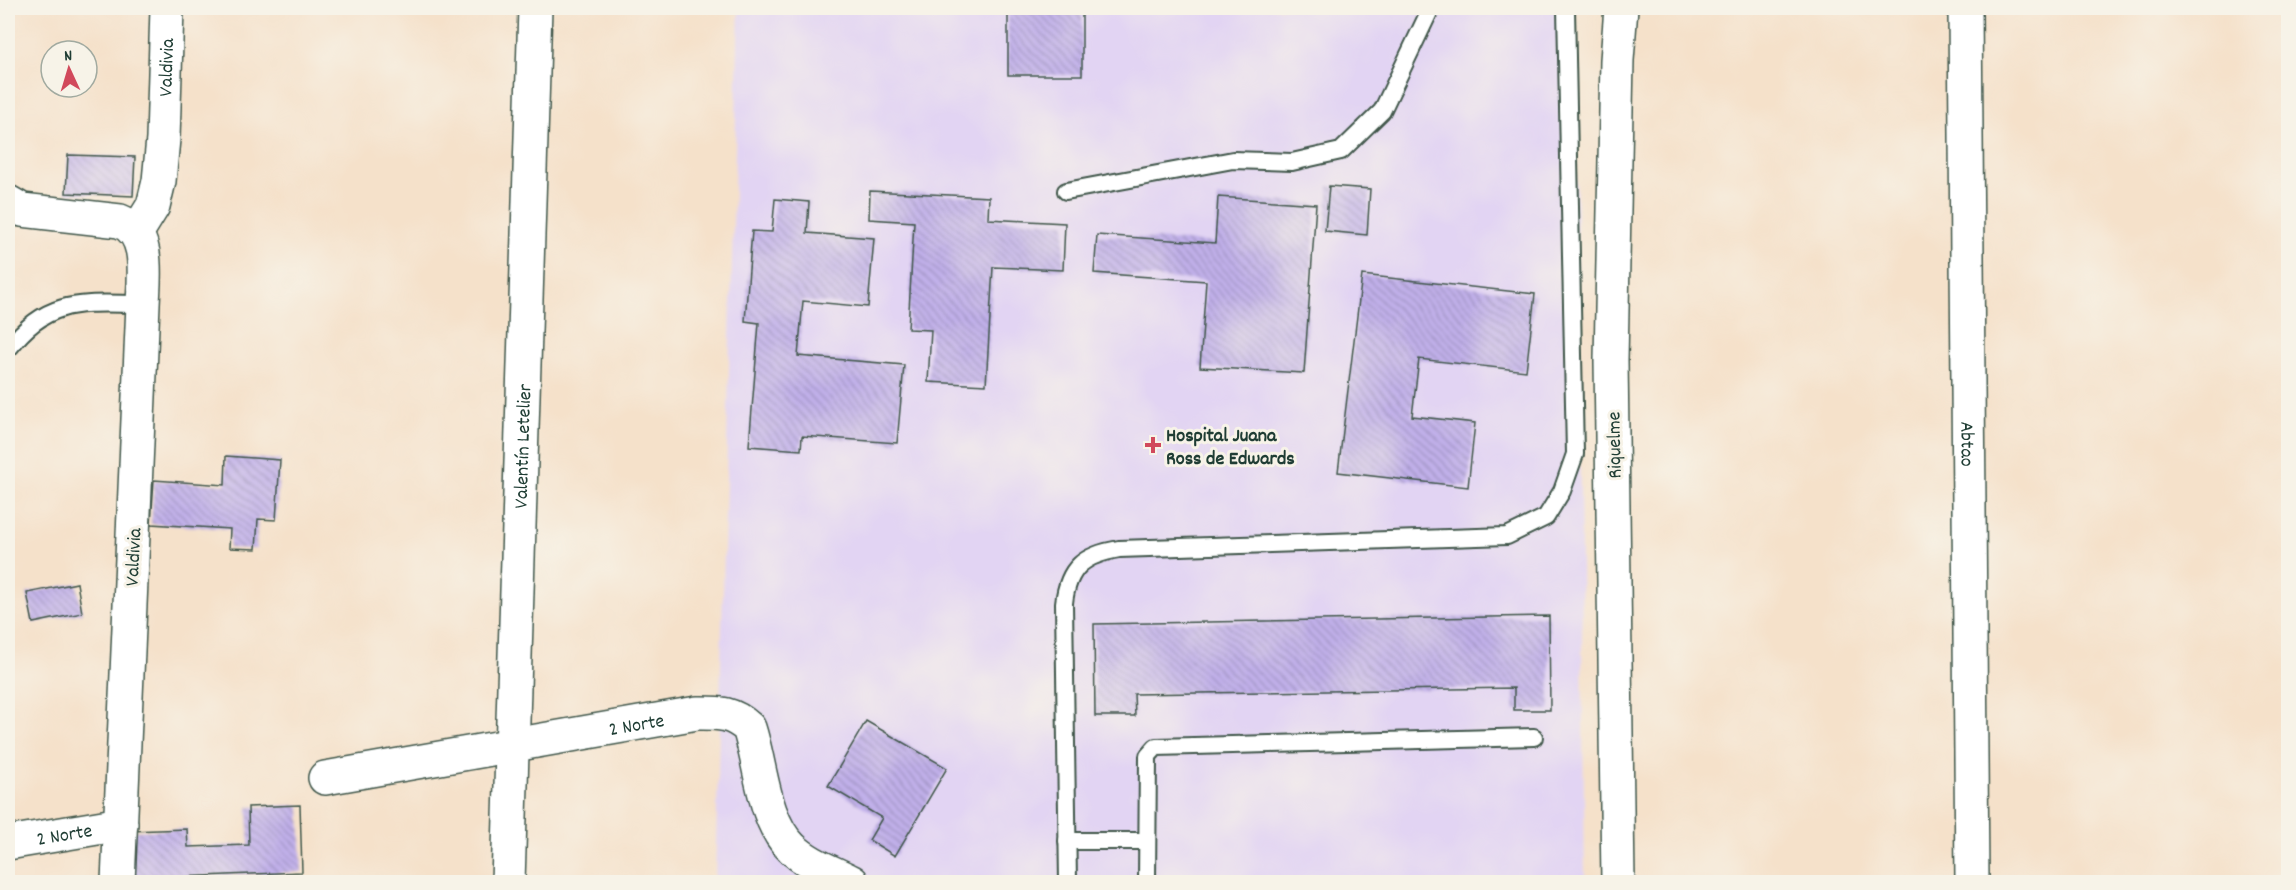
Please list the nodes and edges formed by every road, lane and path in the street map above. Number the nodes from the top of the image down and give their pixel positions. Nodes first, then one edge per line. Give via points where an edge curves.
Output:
1 (167, 8) edge
2 (535, 8) edge
3 (1431, 8) edge
4 (1566, 8) edge
5 (1621, 8) edge
6 (1965, 8) edge
7 (1066, 191) dead end
8 (8, 202) edge
9 (137, 232) junction
10 (143, 304) junction
11 (9, 347) dead end
12 (1534, 737) dead end
13 (511, 745) junction
14 (325, 778) dead end
15 (121, 824) junction
16 (1067, 841) junction
17 (1147, 841) junction
18 (8, 843) edge
19 (118, 882) edge
20 (508, 882) edge
21 (852, 882) edge
22 (1068, 882) edge
23 (1147, 882) edge
24 (1618, 882) edge
25 (1972, 882) edge

1 - 9 street, Valdivia via 159,181 153,206
2 - 13 street, Valentín Letelier
3 - 7 lane via 1382,111 1341,151 1292,162 1233,160
4 - 16 lane via 1575,454 1562,491 1546,517 1507,536 1119,549 1085,559 1072,571 1064,603
5 - 24 street, Riquelme via 1611,360
6 - 25 street, Abtao
8 - 9 street via 22,210 120,221
9 - 10 street, Valdivia via 142,246
10 - 11 lane via 74,304 58,308 30,324
10 - 15 street, Valdivia
12 - 17 lane via 1156,747 1148,756
13 - 14 street, 2 Norte
13 - 20 street, Valentín Letelier
13 - 21 street, 2 Norte via 697,713 738,718 749,728 772,817 782,835 792,849
15 - 18 street, 2 Norte
15 - 19 street, Valdivia
16 - 17 lane
16 - 22 lane
17 - 23 lane

